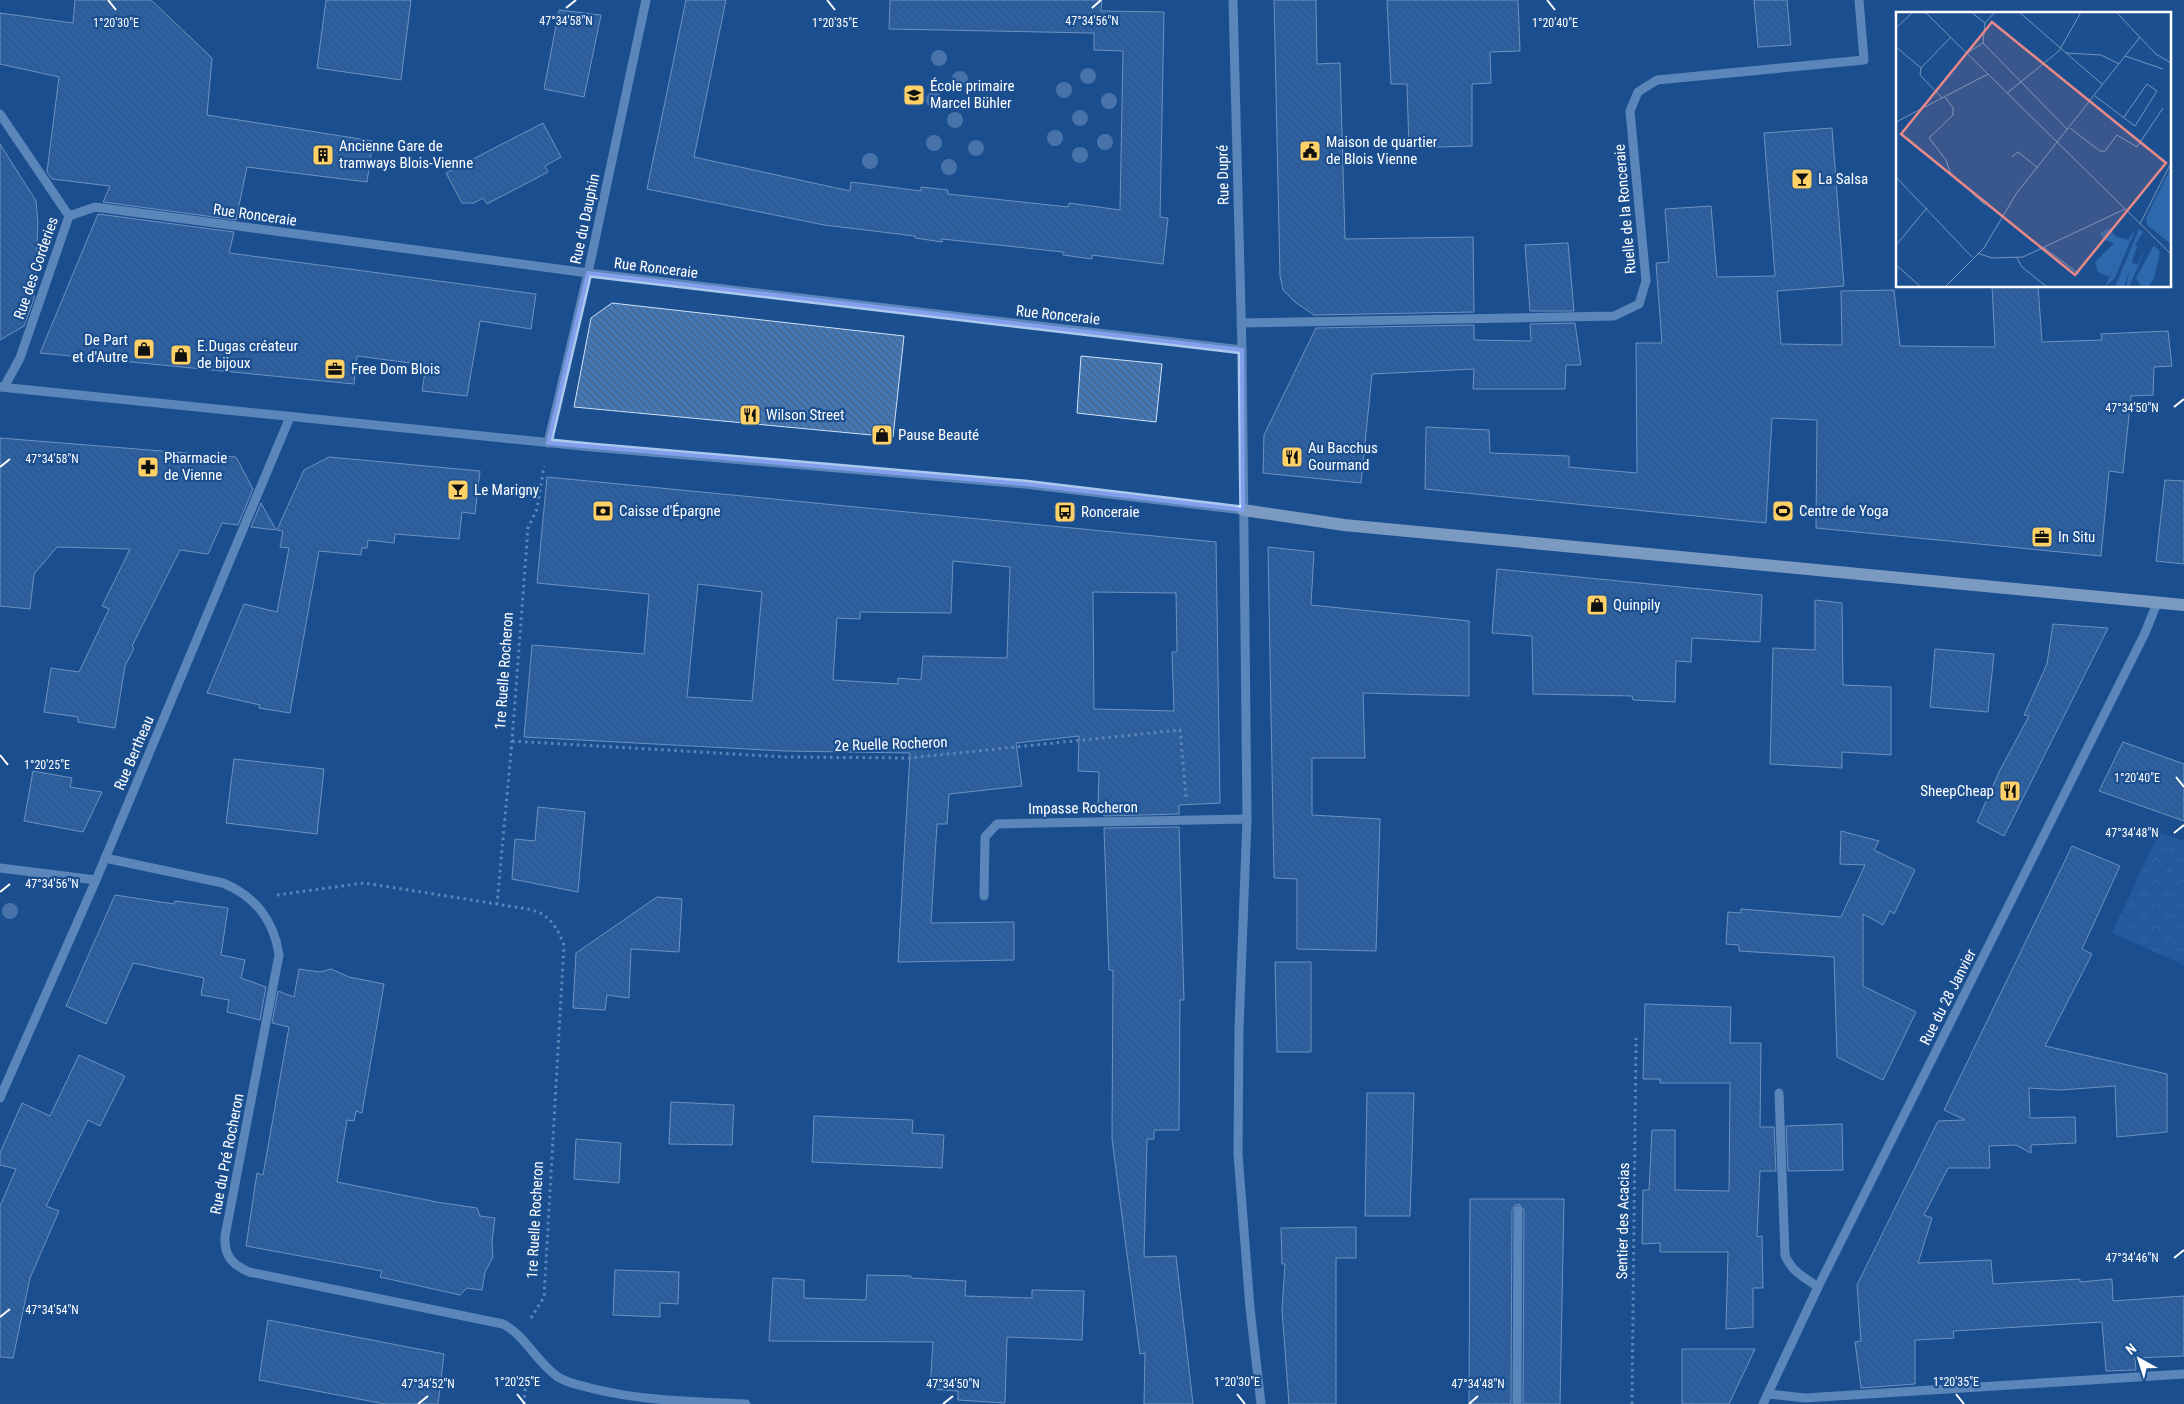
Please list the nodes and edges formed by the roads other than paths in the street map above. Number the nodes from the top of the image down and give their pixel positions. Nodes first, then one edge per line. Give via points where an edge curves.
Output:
1 (646, 0) edge
2 (1233, 0) edge
3 (1859, 0) edge
4 (0, 114) edge
5 (69, 216) junction
6 (588, 273) junction
7 (1241, 323) junction
8 (1242, 350) junction
9 (2, 387) edge
10 (290, 418) junction
11 (548, 443) junction
12 (1243, 510) junction
13 (2157, 602) junction
14 (2184, 605) edge
15 (1247, 819) junction
16 (105, 858) junction
17 (0, 868) edge
18 (96, 880) junction
19 (984, 896) dead end
20 (1778, 1092) dead end
21 (0, 1098) edge
22 (1518, 1210) dead end
23 (1818, 1287) junction
24 (2184, 1374) edge
25 (1768, 1394) junction
26 (746, 1404) edge
27 (1261, 1404) edge
28 (1517, 1404) edge
29 (1763, 1404) edge

1 - 6 street, Rue du Dauphin
2 - 7 street, Rue Dupré
3 - 7 street, Ruelle de la Ronceraie via 1864,60 1657,80 1638,92 1630,111 1646,281 1639,304 1614,316
4 - 5 street, Rue des Corderies
5 - 6 street, Rue Ronceraie via 95,207
5 - 9 street, Rue des Corderies via 20,358
6 - 8 street, Rue Ronceraie
6 - 11 street, Rue du Dauphin
7 - 8 street, Rue Dupré
8 - 12 street, Rue Dupré
9 - 10 street
10 - 11 street
10 - 16 street, Rue Bertheau
11 - 12 street via 1025,484
12 - 13 main road via 1353,526
12 - 15 street, Rue Dupré
13 - 14 main road
13 - 23 street, Rue du 28 Janvier via 2145,633
15 - 19 street, Impasse Rocheron via 997,824 986,837
15 - 27 street, Rue Dupré via 1238,1154 1250,1317
16 - 18 street, Rue Bertheau
16 - 26 street, Rue du Pré Rocheron via 223,883 239,890 251,898 276,938 279,955 225,1236 226,1255 239,1268 503,1324 529,1345 548,1369 569,1383 670,1401
17 - 18 street
18 - 21 street, Rue Bertheau
20 - 23 street via 1784,1255 1796,1272
22 - 28 street
23 - 25 street, Rue du 28 Janvier
24 - 25 street via 1805,1398
25 - 29 street, Rue du 28 Janvier

